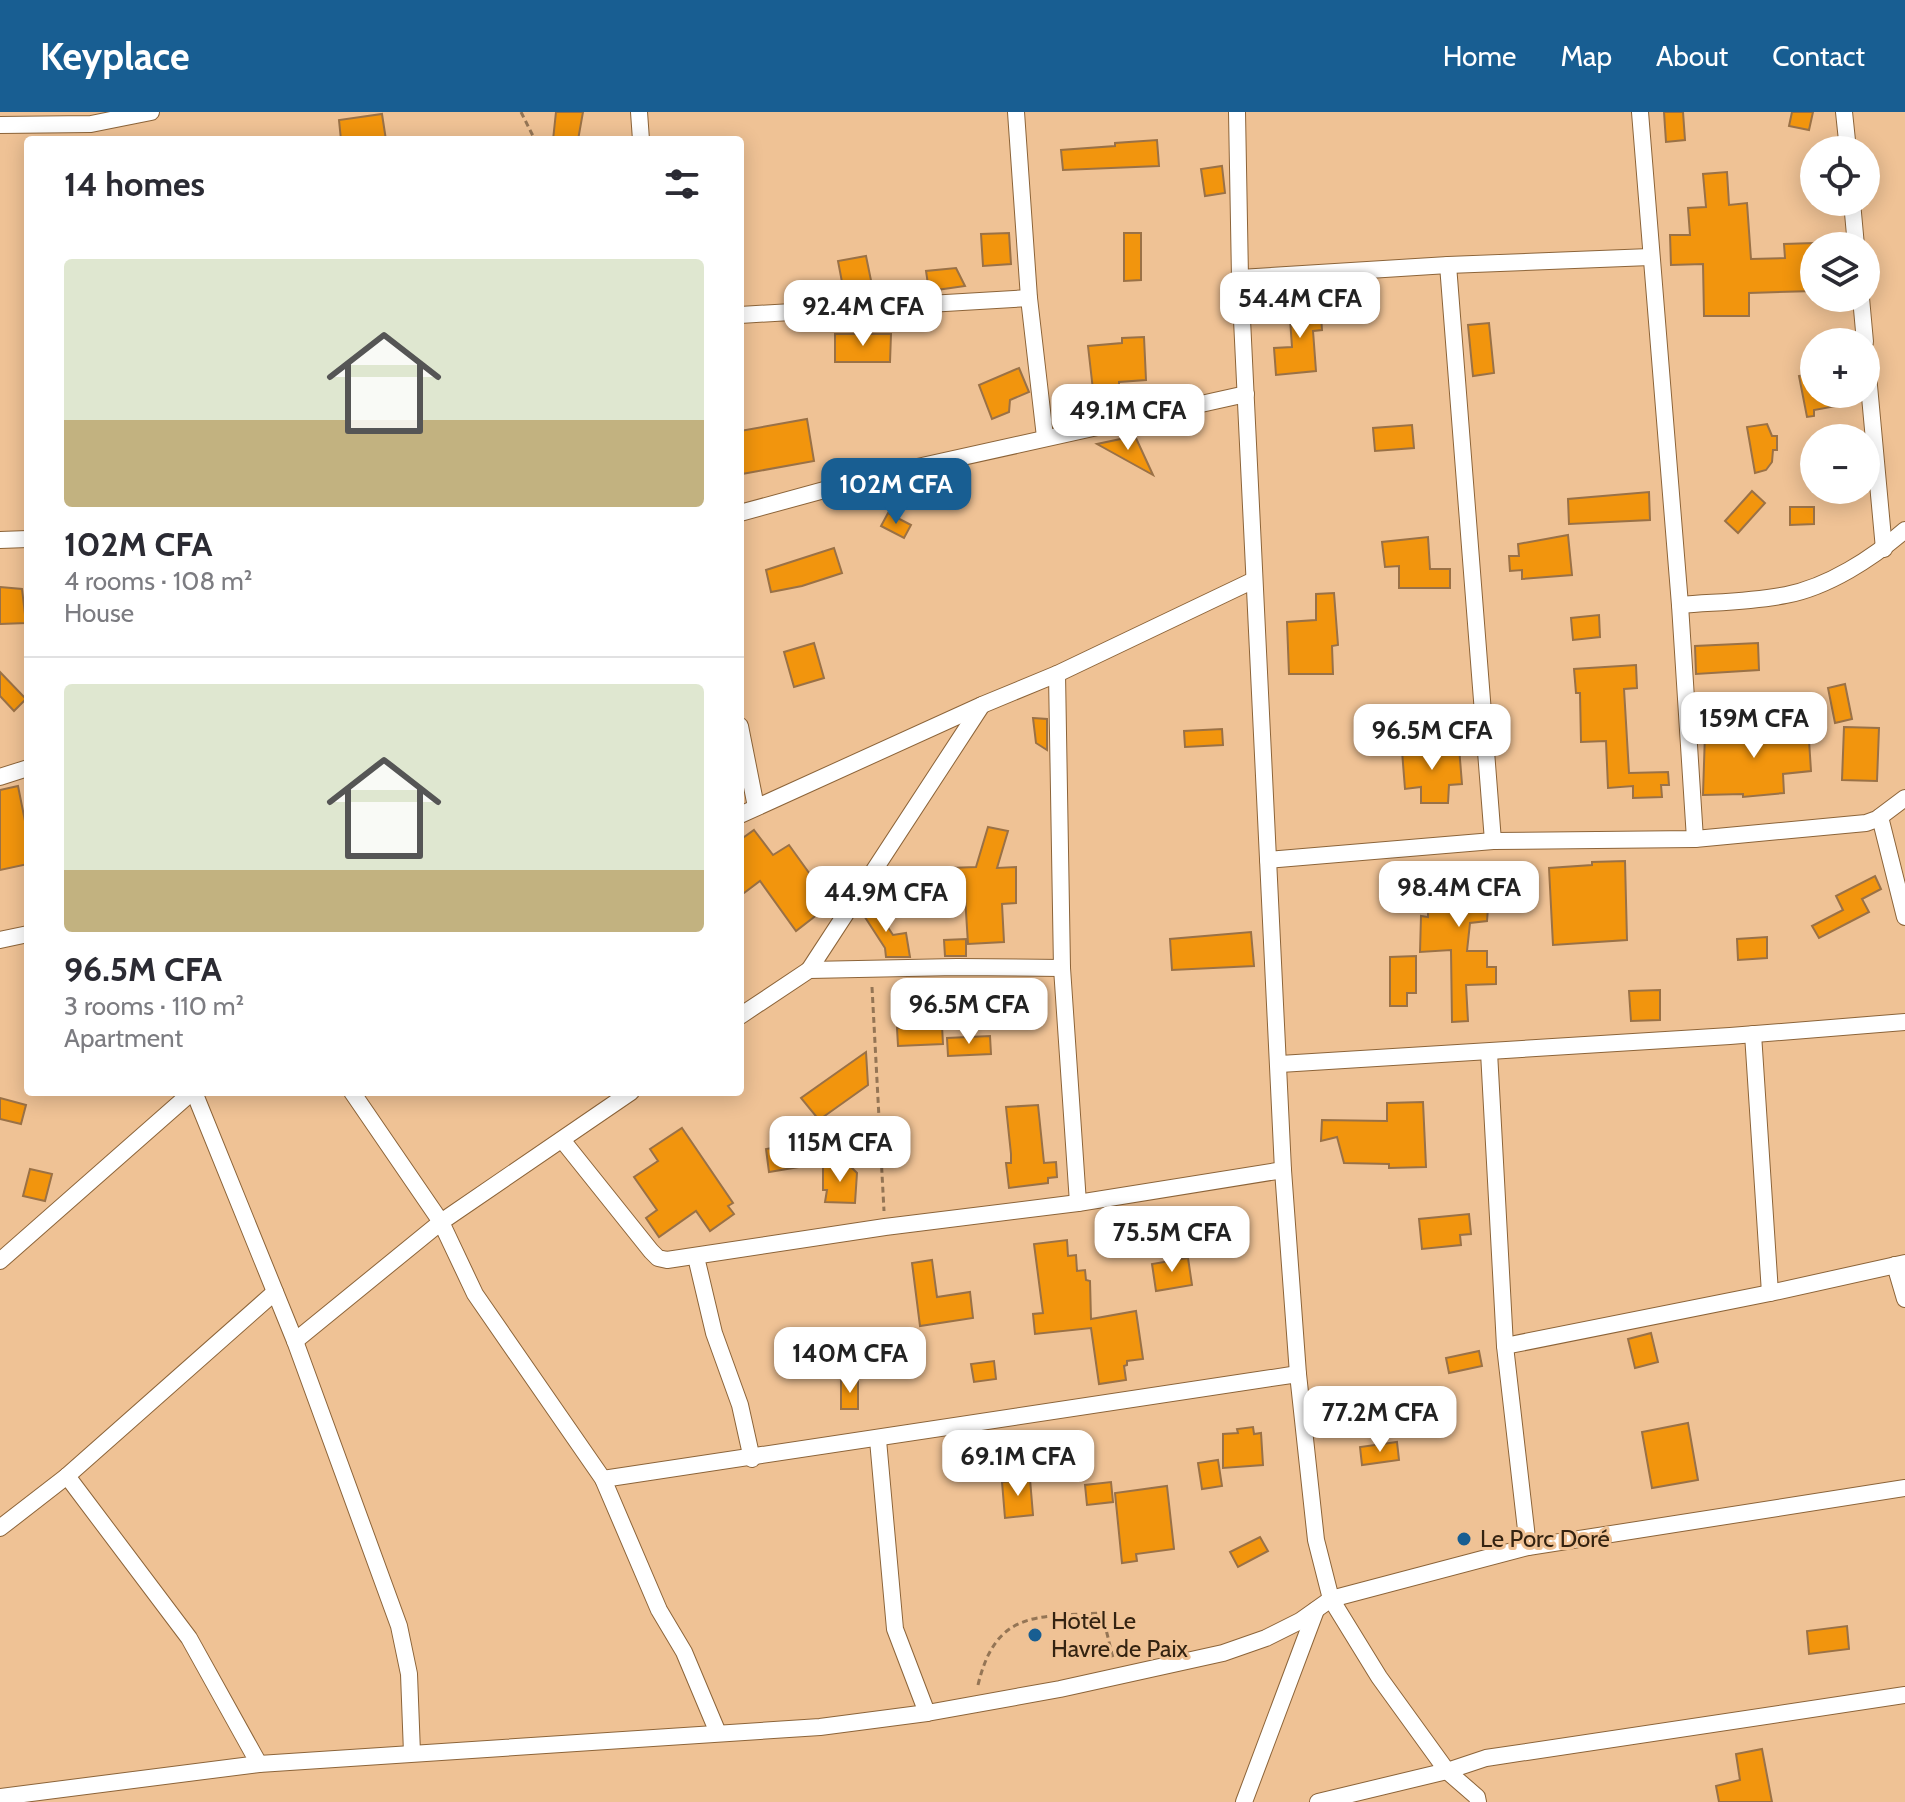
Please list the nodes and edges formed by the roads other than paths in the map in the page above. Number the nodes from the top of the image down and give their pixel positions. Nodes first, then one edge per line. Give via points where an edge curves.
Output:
1 (151, 112) edge
2 (639, 112) edge
3 (1016, 112) edge
4 (1237, 112) edge
5 (1640, 112) edge
6 (1844, 112) edge
7 (117, 115) edge
8 (0, 125) edge
9 (92, 132) edge
10 (641, 136) edge
11 (1847, 136) edge
12 (1650, 257) junction
13 (1448, 265) junction
14 (1240, 278) junction
15 (1029, 298) junction
16 (744, 315) edge
17 (1246, 394) junction
18 (1871, 408) edge
19 (1045, 437) junction
20 (744, 512) edge
21 (1905, 530) edge
22 (24, 539) edge
23 (0, 540) edge
24 (1884, 549) junction
25 (1254, 580) junction
26 (1680, 605) junction
27 (1057, 674) junction
28 (982, 705) junction
29 (744, 768) edge
30 (24, 769) edge
31 (0, 777) edge
32 (1905, 798) edge
33 (748, 811) edge
34 (1880, 817) junction
35 (1695, 839) junction
36 (1493, 841) junction
37 (1268, 860) junction
38 (1905, 917) edge
39 (24, 935) edge
40 (0, 940) edge
41 (1062, 968) junction
42 (809, 970) junction
43 (744, 1013) edge
44 (1905, 1022) edge
45 (1753, 1034) junction
46 (1489, 1052) junction
47 (1280, 1064) junction
48 (188, 1096) edge
49 (195, 1096) edge
50 (355, 1096) edge
51 (625, 1096) edge
52 (563, 1141) junction
53 (1283, 1170) junction
54 (1078, 1203) junction
55 (441, 1222) junction
56 (696, 1257) junction
57 (0, 1261) edge
58 (1900, 1264) edge
59 (275, 1292) junction
60 (1770, 1293) junction
61 (1905, 1299) edge
62 (295, 1341) junction
63 (1505, 1346) junction
64 (1298, 1374) junction
65 (878, 1440) junction
66 (752, 1459) junction
67 (67, 1476) junction
68 (603, 1479) junction
69 (1905, 1488) edge
70 (0, 1528) edge
71 (1528, 1547) junction
72 (1331, 1599) junction
73 (1316, 1610) junction
74 (1905, 1695) edge
75 (927, 1713) junction
76 (718, 1733) junction
77 (412, 1753) junction
78 (259, 1764) junction
79 (1447, 1771) junction
80 (0, 1797) edge
81 (1244, 1802) edge
82 (1318, 1802) edge
83 (1478, 1802) edge

1 - 7 street
2 - 10 street
3 - 15 street
4 - 14 street
5 - 12 street
6 - 11 street
7 - 9 street
8 - 9 street
12 - 13 street
12 - 26 street
13 - 14 street
13 - 36 street
14 - 17 street
15 - 16 street
15 - 19 street
17 - 19 street
17 - 25 street
18 - 24 street
19 - 20 street
21 - 24 street
22 - 23 street
24 - 26 street via 1788,595
25 - 27 street
25 - 37 street
26 - 35 street
27 - 28 street
27 - 41 street
28 - 33 street
28 - 42 street
29 - 33 street
30 - 31 street
32 - 34 street
34 - 35 street via 1866,823
34 - 38 street
35 - 36 street
36 - 37 street
37 - 47 street
39 - 40 street
41 - 42 street
41 - 54 street
42 - 43 street
44 - 45 street
45 - 46 street
45 - 60 street
46 - 47 street
46 - 63 street
47 - 53 street
48 - 57 street
49 - 59 street
50 - 55 street
51 - 52 street
52 - 55 street
52 - 56 street via 658,1258
53 - 54 street
53 - 64 street
54 - 56 street
55 - 62 street
55 - 68 street via 475,1294
56 - 66 street
58 - 60 street
58 - 61 street
59 - 62 street
59 - 67 street
60 - 63 street
62 - 77 street via 399,1626 409,1674
63 - 71 street
64 - 65 street
64 - 72 street via 1316,1540
65 - 66 street
65 - 75 street via 895,1629
66 - 68 street
67 - 70 street
67 - 78 street via 189,1638
68 - 76 street
69 - 71 street
71 - 72 street
72 - 73 street
72 - 79 street
73 - 75 street via 1266,1638 1223,1653
73 - 81 street
74 - 79 street via 1486,1758
75 - 76 street
76 - 77 street
77 - 78 street
78 - 80 street
79 - 82 street
79 - 83 street

